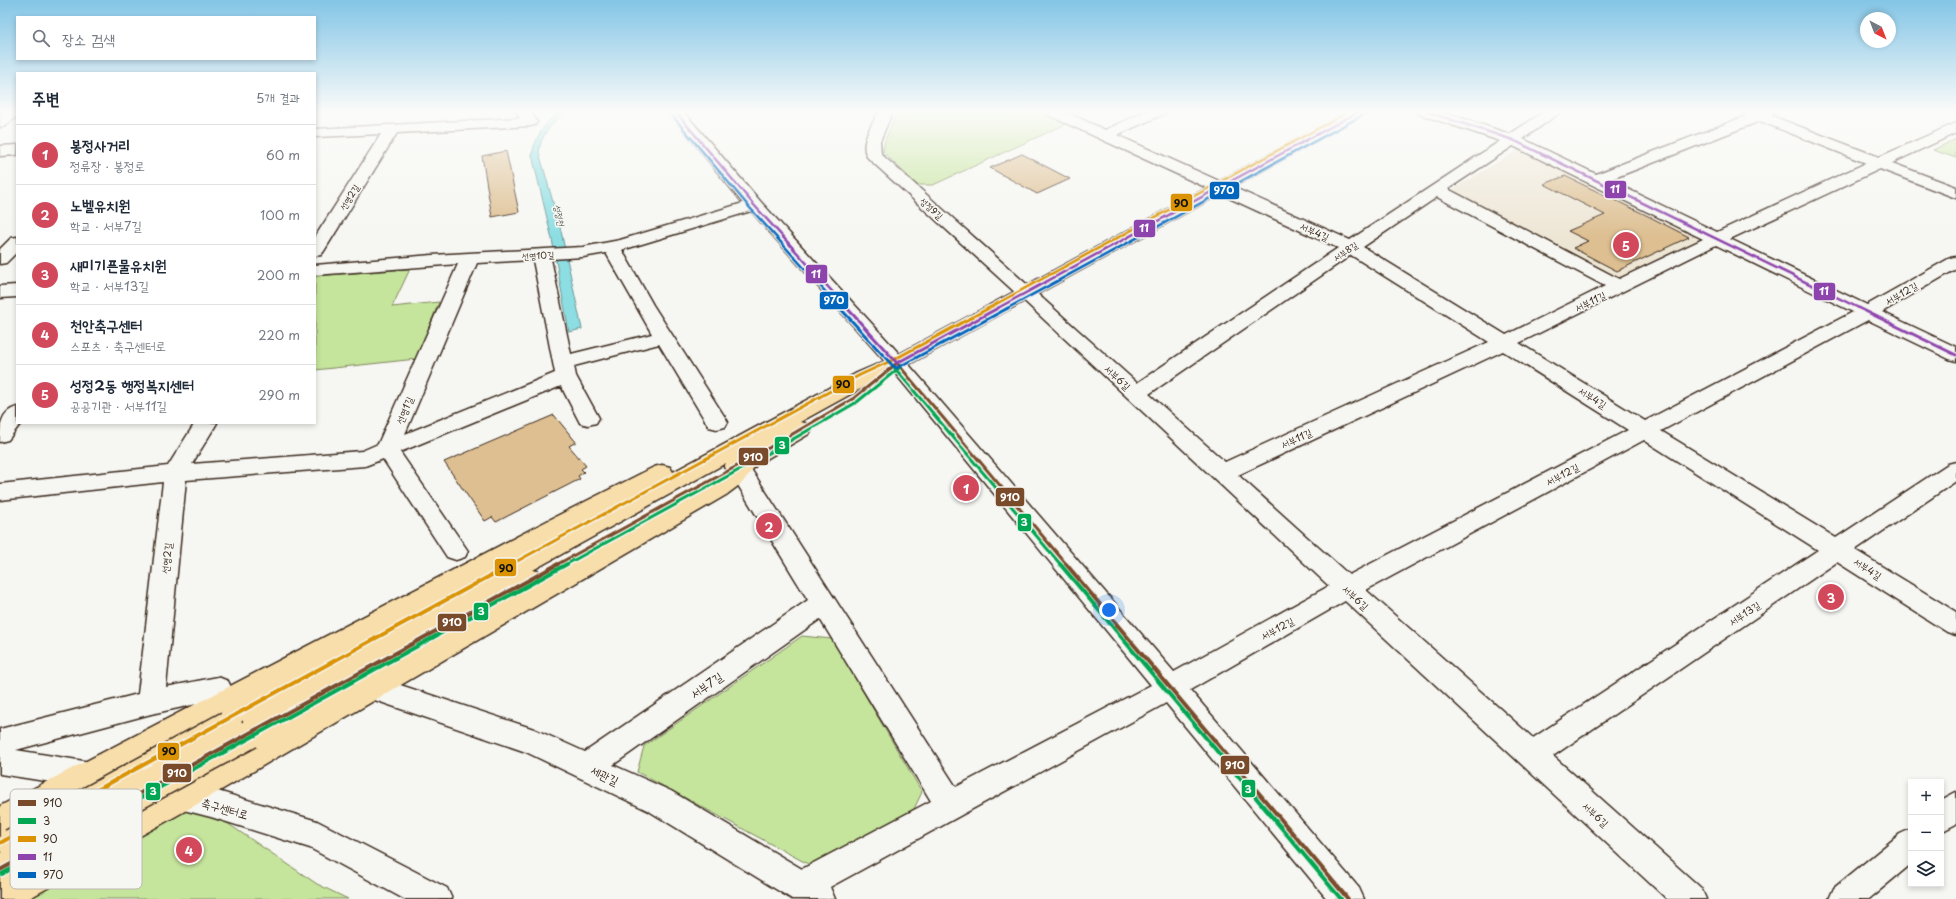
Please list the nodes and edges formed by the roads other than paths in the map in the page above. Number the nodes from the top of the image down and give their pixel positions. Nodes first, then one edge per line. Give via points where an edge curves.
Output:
1 (377, 153) edge
2 (710, 153) edge
3 (873, 153) edge
4 (1144, 153) edge
5 (1285, 153) edge
6 (1493, 153) edge
7 (1539, 153) edge
8 (1661, 153) edge
9 (1855, 153) edge
10 (1900, 153) edge
11 (1879, 163) junction
12 (1594, 180) junction
13 (1220, 188) junction
14 (1437, 190) junction
15 (1956, 193) edge
16 (754, 205) junction
17 (1716, 238) junction
18 (16, 243) edge
19 (611, 247) junction
20 (1351, 247) junction
21 (316, 249) edge
22 (541, 256) junction
23 (470, 258) junction
24 (0, 259) edge
25 (1956, 262) edge
26 (316, 270) edge
27 (1620, 287) junction
28 (16, 291) edge
29 (0, 292) edge
30 (1026, 292) junction
31 (1868, 312) junction
32 (664, 337) junction
33 (1506, 342) junction
34 (1956, 355) edge
35 (897, 363) junction
36 (564, 369) junction
37 (1136, 393) junction
38 (16, 415) edge
39 (588, 418) dead end
40 (717, 422) dead end
41 (205, 424) edge
42 (1646, 429) junction
43 (0, 435) edge
44 (388, 449) junction
45 (742, 460) junction
46 (1956, 470) edge
47 (175, 473) junction
48 (1222, 473) junction
49 (0, 492) edge
50 (1839, 550) junction
51 (456, 551) dead end
52 (1347, 588) junction
53 (823, 603) junction
54 (1956, 624) edge
55 (373, 688) junction
56 (1170, 688) junction
57 (218, 689) dead end
58 (151, 702) junction
59 (0, 742) edge
60 (1531, 755) junction
61 (0, 760) edge
62 (588, 766) junction
63 (89, 775) junction
64 (72, 789) edge
65 (117, 789) edge
66 (181, 797) junction
67 (951, 806) junction
68 (1956, 806) edge
69 (1944, 816) edge
70 (142, 819) edge
71 (10, 842) edge
72 (1908, 846) edge
73 (0, 870) edge
74 (14, 889) edge
75 (810, 892) edge
76 (0, 897) edge
77 (436, 899) edge
78 (1348, 899) edge
79 (1690, 899) edge
80 (1845, 899) edge

1 - 21 street, 선영2길
2 - 16 street
3 - 30 street, 성정9길
4 - 13 street, 서부4길
5 - 13 main road
6 - 14 street, 서부8길
7 - 12 street
8 - 12 street
9 - 11 street
10 - 11 street, 서부11길
11 - 15 street
11 - 17 street, 서부11길
12 - 17 street
13 - 20 street, 서부4길
13 - 30 main road
14 - 20 street, 서부8길
14 - 27 street
16 - 19 street, 선영10길
16 - 35 street
17 - 27 street, 서부11길
17 - 31 street
18 - 24 street
19 - 22 street, 선영10길
19 - 32 street
20 - 33 street, 서부4길
20 - 37 street, 서부8길
22 - 23 street, 선영10길
22 - 36 street
23 - 26 street, 선영10길
23 - 44 street, 선영1길
25 - 31 street, 서부12길
27 - 33 street, 서부11길
28 - 29 street
30 - 35 main road
30 - 37 street, 서부6길
31 - 34 street
31 - 42 street, 서부12길
32 - 36 street
32 - 40 street
33 - 42 street, 서부4길
33 - 48 street, 서부11길
35 - 45 main road via 854,398
35 - 56 street
36 - 39 street
36 - 44 street
37 - 48 street, 서부6길
38 - 43 street
41 - 47 street, 선영2길
42 - 50 street, 서부4길
42 - 52 street, 서부12길
44 - 47 street via 365,458
44 - 51 street
45 - 53 street
45 - 55 main road via 733,480
45 - 63 main road via 711,451 684,462 553,528
45 - 65 main road, bridge via 239,729
46 - 50 street, 서부13길
47 - 49 street
47 - 58 street, 선영2길
48 - 52 street, 서부6길
50 - 54 street, 서부4길
50 - 60 street, 서부13길
52 - 56 street, 서부12길
52 - 60 street, 서부6길
53 - 62 street, 서부7길
53 - 67 street
55 - 62 street, 세관길 via 534,742
55 - 66 main road
56 - 67 street, 서부12길
56 - 78 street
57 - 58 street
58 - 59 street
60 - 79 street, 서부6길
61 - 63 street, 축구센터로
62 - 75 street, 세관길 via 660,801
63 - 64 main road
63 - 66 street, 축구센터로
66 - 70 main road
66 - 77 street, 축구센터로 via 211,802 317,836
67 - 75 street, 서부12길
68 - 69 street
71 - 73 main road
72 - 80 street
74 - 76 main road

